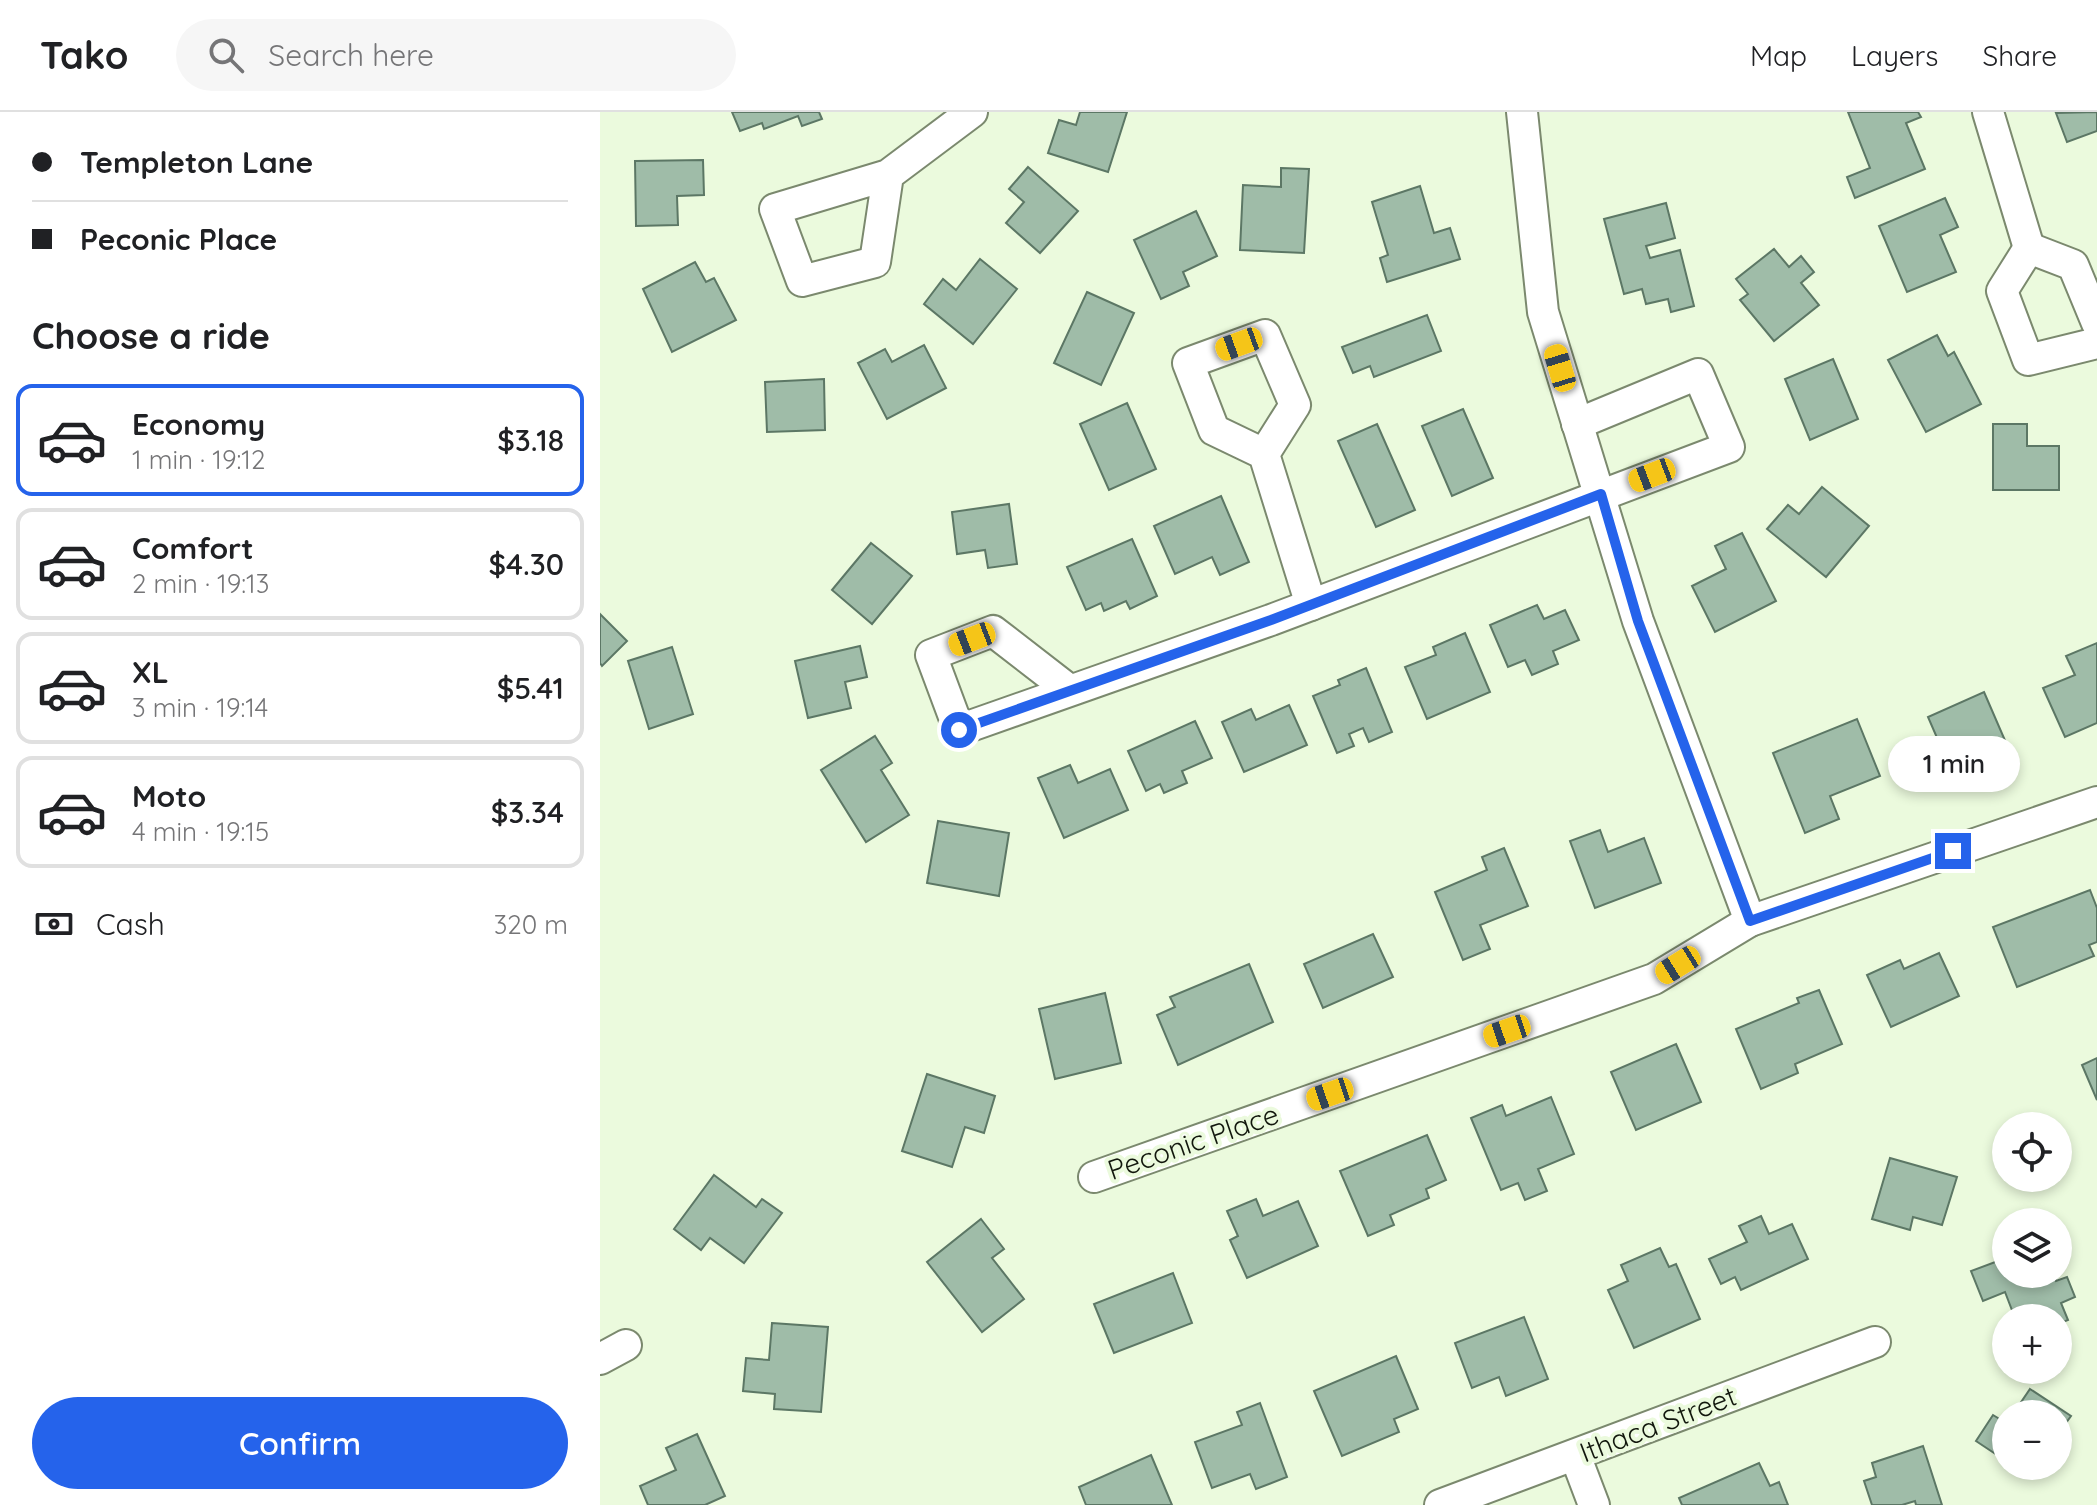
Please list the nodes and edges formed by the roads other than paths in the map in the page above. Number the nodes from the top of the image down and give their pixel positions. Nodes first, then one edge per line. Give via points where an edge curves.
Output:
1 (972, 112) edge
2 (1522, 112) edge
3 (1988, 112) edge
4 (888, 175) dead end
5 (2029, 248) junction
6 (2097, 323) edge
7 (2097, 343) edge
8 (1577, 424) junction
9 (1264, 454) dead end
10 (1601, 494) junction
11 (1311, 605) junction
12 (1068, 689) dead end
13 (2097, 802) edge
14 (1750, 921) junction
15 (1094, 1177) dead end
16 (1875, 1342) dead end
17 (1575, 1455) junction
18 (1440, 1505) edge
19 (1594, 1505) edge

1 - 4 street
2 - 8 street via 1543,312
3 - 5 street
5 - 6 street via 2073,265
5 - 7 street via 2002,291 2028,360
8 - 10 street
8 - 10 street via 1698,374 1729,447
9 - 11 street
10 - 11 street
10 - 14 street via 1638,621
11 - 12 street
13 - 14 street, Peconic Place
14 - 15 street, Peconic Place via 1654,979
16 - 17 street, Ithaca Street
17 - 18 street, Ithaca Street
17 - 19 street

